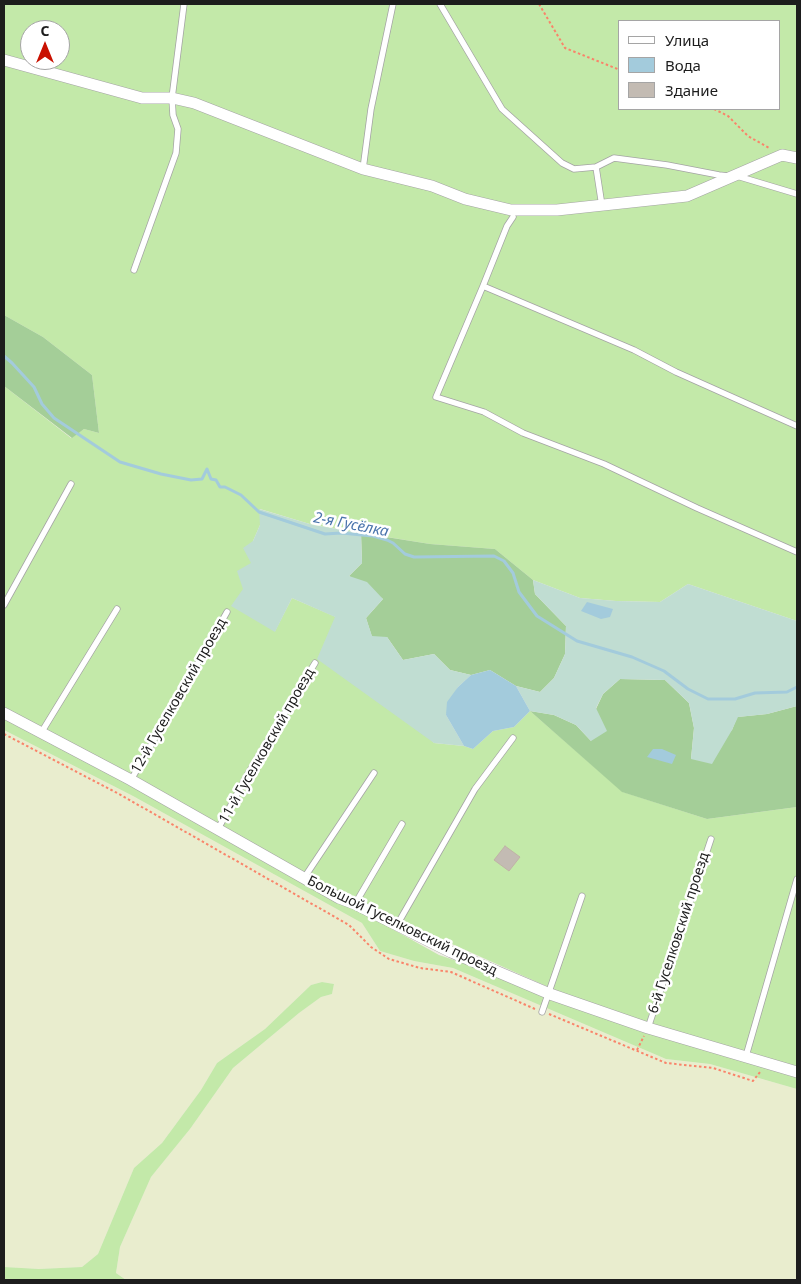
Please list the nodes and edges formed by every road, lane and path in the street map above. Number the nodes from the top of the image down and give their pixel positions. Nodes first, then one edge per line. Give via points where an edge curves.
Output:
1 (184, 4) edge
2 (393, 4) edge
3 (440, 4) edge
4 (539, 4) edge
5 (4, 60) edge
6 (618, 69) edge
7 (172, 98) junction
8 (716, 110) edge
9 (782, 155) junction
10 (797, 158) edge
11 (596, 167) junction
12 (362, 169) junction
13 (736, 176) junction
14 (797, 194) edge
15 (602, 206) junction
16 (513, 217) dead end
17 (134, 270) dead end
18 (483, 286) junction
19 (797, 426) edge
20 (71, 484) dead end
21 (797, 552) edge
22 (4, 605) edge
23 (117, 609) dead end
24 (228, 612) dead end
25 (315, 663) dead end
26 (4, 713) edge
27 (41, 733) junction
28 (513, 738) dead end
29 (374, 773) dead end
30 (132, 780) junction
31 (402, 824) dead end
32 (218, 829) junction
33 (711, 839) dead end
34 (304, 878) junction
35 (797, 879) edge
36 (582, 896) dead end
37 (355, 904) junction
38 (397, 925) junction
39 (550, 994) junction
40 (542, 1012) dead end
41 (648, 1028) junction
42 (637, 1050) dead end
43 (746, 1056) junction
44 (797, 1072) edge

1 - 7 lane
2 - 12 lane
3 - 11 lane via 502,109 562,163 574,169
4 - 6 path via 565,48
5 - 7 street via 142,98
7 - 12 street via 194,103
7 - 17 lane via 178,129 176,153
8 - 9 path via 728,116 748,136
9 - 10 street
9 - 13 street
11 - 13 lane via 614,158
11 - 15 lane
12 - 15 street via 511,210
13 - 14 lane
13 - 15 street via 687,196
16 - 18 lane
18 - 19 lane via 634,350
18 - 21 lane via 436,397 484,412 523,433 604,464
20 - 22 lane
23 - 27 lane
24 - 30 lane, 12-й Гуселковский проезд
25 - 32 lane, 11-й Гуселковский проезд
26 - 27 street, Большой Гуселковский проезд
27 - 30 street, Большой Гуселковский проезд
28 - 38 lane via 474,789
29 - 34 lane
30 - 32 street, Большой Гуселковский проезд
31 - 37 lane
32 - 34 street, Большой Гуселковский проезд
33 - 41 lane, 6-й Гуселковский проезд
34 - 37 street, Большой Гуселковский проезд
35 - 43 lane
36 - 39 lane
37 - 38 street, Большой Гуселковский проезд
38 - 39 street, Большой Гуселковский проезд
39 - 40 lane
39 - 41 street, Большой Гуселковский проезд
41 - 42 path
41 - 43 street, Большой Гуселковский проезд
43 - 44 street, Большой Гуселковский проезд

